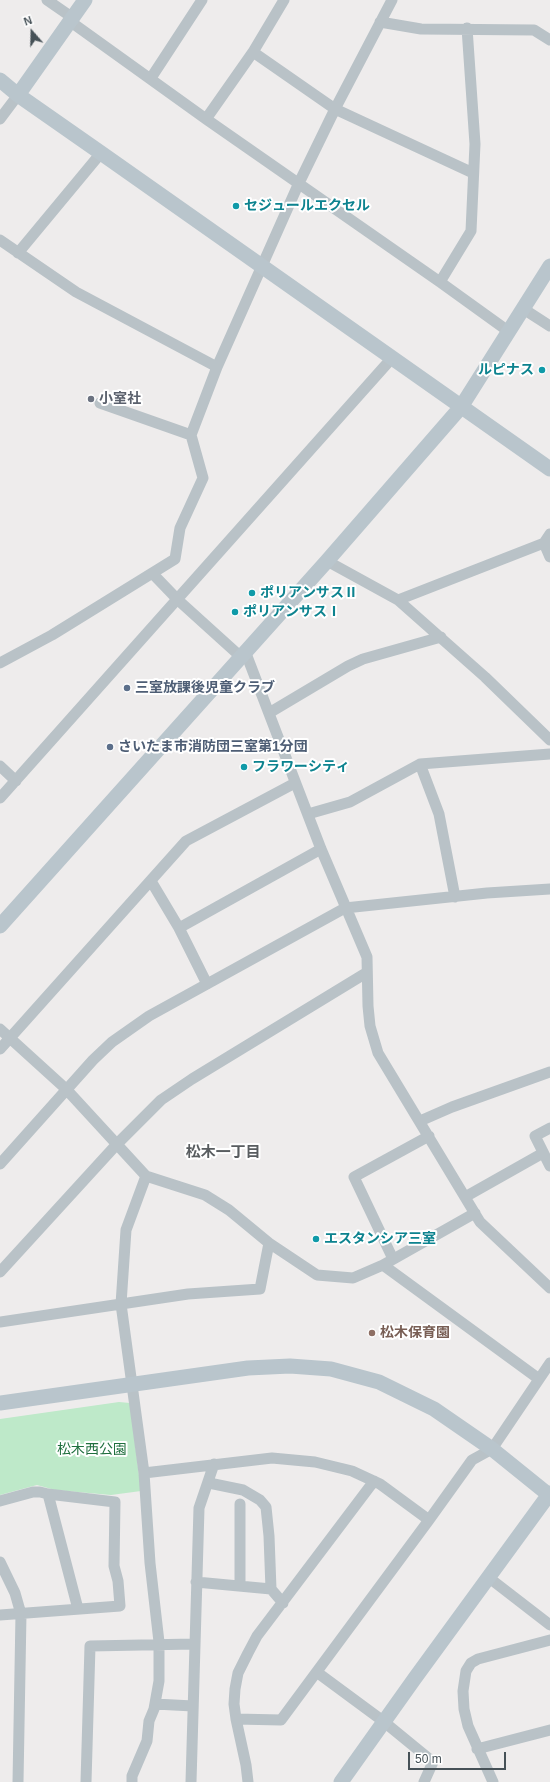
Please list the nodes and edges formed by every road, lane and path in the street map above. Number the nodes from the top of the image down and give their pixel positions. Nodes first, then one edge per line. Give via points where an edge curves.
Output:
1 (47, 0) edge
2 (85, 0) edge
3 (202, 0) edge
4 (284, 0) edge
5 (392, 0) edge
6 (72, 20) junction
7 (380, 22) junction
8 (467, 28) junction
9 (550, 40) edge
10 (252, 52) junction
11 (151, 78) junction
12 (0, 80) edge
13 (18, 95) junction
14 (335, 109) junction
15 (0, 119) edge
16 (206, 119) junction
17 (101, 153) junction
18 (473, 173) junction
19 (298, 184) junction
20 (0, 240) edge
21 (18, 253) junction
22 (550, 266) edge
23 (262, 267) junction
24 (440, 282) junction
25 (522, 308) junction
26 (550, 326) edge
27 (508, 331) junction
28 (392, 358) junction
29 (217, 367) junction
30 (100, 403) dead end
31 (461, 407) junction
32 (191, 435) junction
33 (550, 469) edge
34 (547, 539) edge
35 (550, 557) edge
36 (327, 561) junction
37 (152, 573) junction
38 (178, 600) junction
39 (398, 600) junction
40 (441, 637) junction
41 (243, 654) junction
42 (0, 663) edge
43 (269, 713) junction
44 (550, 740) edge
45 (550, 754) edge
46 (420, 764) junction
47 (0, 766) edge
48 (16, 781) junction
49 (295, 782) junction
50 (0, 798) edge
51 (308, 814) junction
52 (321, 849) junction
53 (151, 881) junction
54 (549, 893) edge
55 (456, 897) junction
56 (345, 908) junction
57 (0, 926) edge
58 (179, 928) junction
59 (366, 973) junction
60 (207, 984) junction
61 (0, 1029) edge
62 (10, 1038) junction
63 (0, 1050) edge
64 (550, 1072) edge
65 (66, 1089) junction
66 (420, 1121) junction
67 (550, 1128) edge
68 (429, 1136) junction
69 (117, 1144) junction
70 (543, 1153) junction
71 (0, 1164) edge
72 (550, 1166) edge
73 (146, 1176) junction
74 (465, 1197) junction
75 (475, 1213) junction
76 (269, 1243) junction
77 (388, 1262) junction
78 (0, 1272) edge
79 (550, 1288) edge
80 (121, 1304) junction
81 (0, 1322) edge
82 (550, 1363) edge
83 (539, 1379) junction
84 (132, 1384) junction
85 (0, 1404) edge
86 (492, 1449) junction
87 (214, 1464) junction
88 (144, 1473) junction
89 (374, 1481) junction
90 (209, 1483) junction
91 (48, 1494) junction
92 (549, 1494) edge
93 (0, 1501) edge
94 (240, 1504) dead end
95 (429, 1520) junction
96 (0, 1562) edge
97 (488, 1577) junction
98 (196, 1582) junction
99 (240, 1586) junction
100 (271, 1589) junction
101 (283, 1602) junction
102 (78, 1609) junction
103 (0, 1614) edge
104 (21, 1614) junction
105 (550, 1625) edge
106 (550, 1640) edge
107 (194, 1644) junction
108 (159, 1645) junction
109 (318, 1673) junction
110 (155, 1704) junction
111 (193, 1706) junction
112 (236, 1719) junction
113 (383, 1722) junction
114 (550, 1730) edge
115 (477, 1749) junction
116 (18, 1782) edge
117 (86, 1782) edge
118 (132, 1782) edge
119 (191, 1782) edge
120 (248, 1782) edge
121 (341, 1782) edge
122 (424, 1782) edge
123 (493, 1782) edge

1 - 6 street
2 - 6 street
3 - 11 street
4 - 10 street
5 - 7 street
6 - 11 street
6 - 13 street
7 - 8 street via 421,29
7 - 14 street
8 - 9 street via 534,30
8 - 18 street via 475,144
10 - 14 street
10 - 16 street
11 - 16 street
12 - 13 street
13 - 15 street
13 - 17 street
14 - 18 street
14 - 19 street
16 - 19 street
17 - 21 street
17 - 23 street
18 - 24 street via 471,231
19 - 23 street
19 - 24 street
20 - 21 street
21 - 29 street via 76,292
22 - 25 street
23 - 28 street
23 - 29 street
24 - 27 street
25 - 26 street
25 - 27 street
27 - 31 street
28 - 31 street
28 - 38 street
29 - 32 street
30 - 32 street
31 - 33 street
31 - 36 street
32 - 37 street via 203,478 180,528 175,559
34 - 35 street
34 - 39 street
36 - 39 street
36 - 41 street
37 - 38 street
37 - 42 street via 52,635
38 - 41 street
38 - 48 street
39 - 40 street
40 - 43 street via 358,661
40 - 44 street
41 - 43 street
41 - 57 street
43 - 49 street
45 - 46 street
46 - 51 street via 350,802
46 - 55 street via 439,814
47 - 48 street
48 - 50 street
49 - 51 street
49 - 53 street via 186,841
51 - 52 street
52 - 56 street
52 - 58 street
53 - 58 street
53 - 62 street
54 - 55 street via 514,891
55 - 56 street
56 - 59 street via 367,957
56 - 60 street
58 - 60 street
59 - 66 street via 374,1044
59 - 69 street via 178,1088 150,1110
60 - 65 street via 149,1016 112,1042
61 - 62 street
62 - 63 street
62 - 65 street
64 - 66 street
65 - 69 street
65 - 71 street
66 - 68 street
67 - 70 street via 535,1136
68 - 74 street
68 - 77 street via 354,1177
69 - 73 street
69 - 78 street
70 - 72 street
70 - 74 street
73 - 76 street via 205,1195
73 - 80 street via 126,1230
74 - 75 street
75 - 77 street
75 - 79 street via 480,1222
76 - 77 street via 317,1275 353,1278
76 - 80 street via 260,1289 188,1294
77 - 83 street
80 - 81 street
80 - 84 street
82 - 83 street
83 - 86 street
84 - 85 street
84 - 86 street via 248,1368 290,1366 331,1369 379,1382 434,1409
84 - 88 street
86 - 92 street
86 - 95 street via 472,1460
87 - 88 street
87 - 89 street via 272,1458 352,1471
87 - 90 street
88 - 108 street
89 - 95 street
89 - 101 street
90 - 98 street via 199,1508
90 - 100 street via 243,1490 260,1500 266,1507
91 - 93 street via 33,1492
91 - 102 street
91 - 102 street via 115,1502 114,1566 120,1606
92 - 97 street
94 - 99 street
95 - 109 street
96 - 104 street via 15,1593
97 - 105 street
97 - 113 street
98 - 99 street
98 - 107 street
99 - 100 street
100 - 101 street
101 - 112 street via 257,1636 238,1673 234,1704
102 - 104 street
103 - 104 street
104 - 116 street
106 - 115 street via 471,1662 466,1671 464,1708
107 - 108 street
107 - 111 street
108 - 110 street via 159,1681
108 - 117 street via 90,1646
109 - 112 street via 281,1720
109 - 113 street
110 - 111 street
110 - 118 street via 149,1721 147,1741 132,1776
111 - 119 street
112 - 120 street
113 - 121 street
113 - 122 street via 433,1762
114 - 115 street
115 - 123 street

